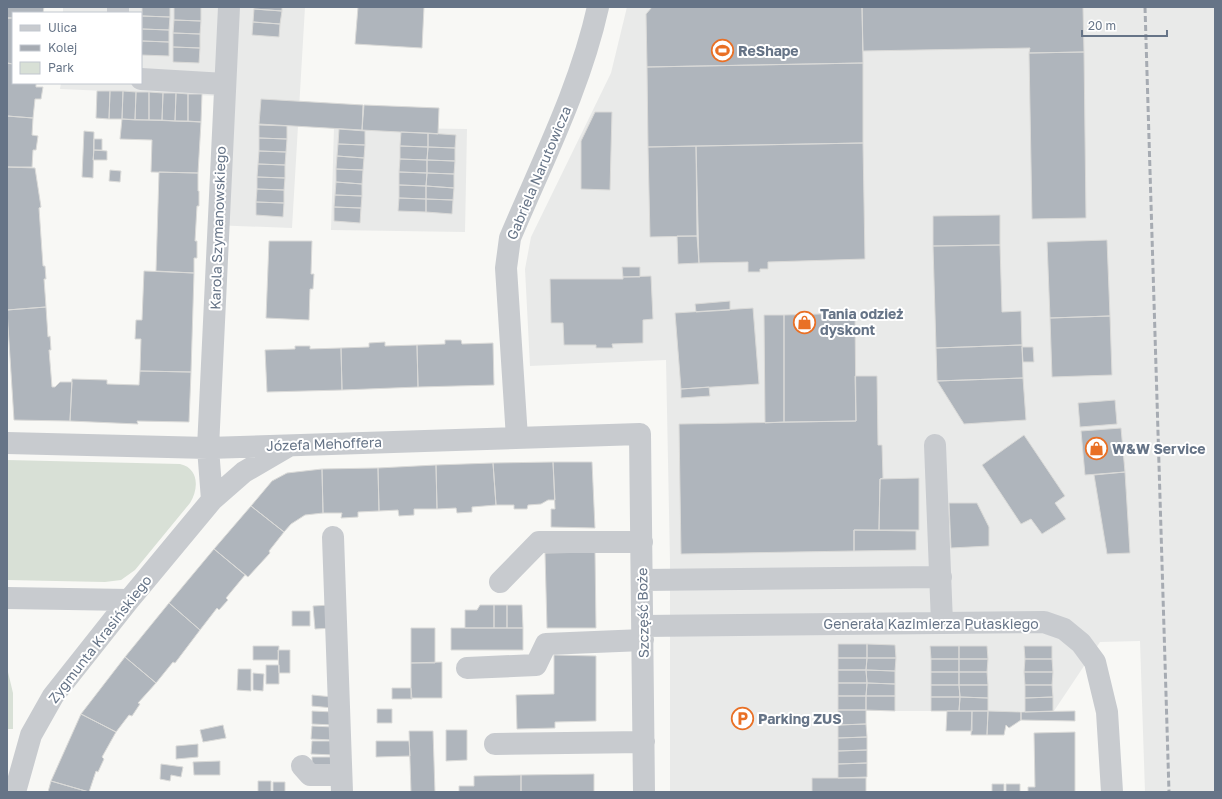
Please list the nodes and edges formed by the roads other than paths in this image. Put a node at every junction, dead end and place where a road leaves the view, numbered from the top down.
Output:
1 (229, 7) edge
2 (598, 7) edge
3 (142, 79) edge
4 (224, 84) junction
5 (640, 434) joint
6 (517, 438) junction
7 (7, 443) edge
8 (935, 444) dead end
9 (290, 446) junction
10 (208, 448) junction
11 (212, 500) junction
12 (333, 537) dead end
13 (642, 542) junction
14 (941, 577) junction
15 (642, 580) junction
16 (500, 582) dead end
17 (7, 598) edge
18 (129, 600) junction
19 (942, 624) junction
20 (643, 633) junction
21 (467, 668) dead end
22 (644, 742) junction
23 (495, 744) dead end
24 (302, 766) dead end
25 (342, 784) edge
26 (15, 792) edge
27 (644, 792) edge
28 (1112, 792) edge

1 - 4 street, Karola Szymanowskiego
2 - 6 street, Gabriela Narutowicza
3 - 4 street
4 - 10 street, Karola Szymanowskiego
5 - 6 street, Józefa Mehoffera
5 - 13 street, Szczęść Boże
6 - 9 street, Józefa Mehoffera
7 - 10 street, Józefa Mehoffera
8 - 14 street
9 - 10 street, Józefa Mehoffera
9 - 11 street, Zygmunta Krasińskiego
10 - 11 street
11 - 18 street, Zygmunta Krasińskiego
12 - 25 street
13 - 15 street, Szczęść Boże
13 - 16 street
14 - 15 street
14 - 19 street
15 - 20 street, Szczęść Boże
17 - 18 street
18 - 26 street, Zygmunta Krasińskiego
19 - 20 street, Generała Kazimierza Pułaskiego
19 - 28 street, Generała Kazimierza Pułaskiego
20 - 21 street, Generała Kazimierza Pułaskiego
20 - 22 street, Szczęść Boże
22 - 23 street
22 - 27 street, Szczęść Boże
24 - 25 street

